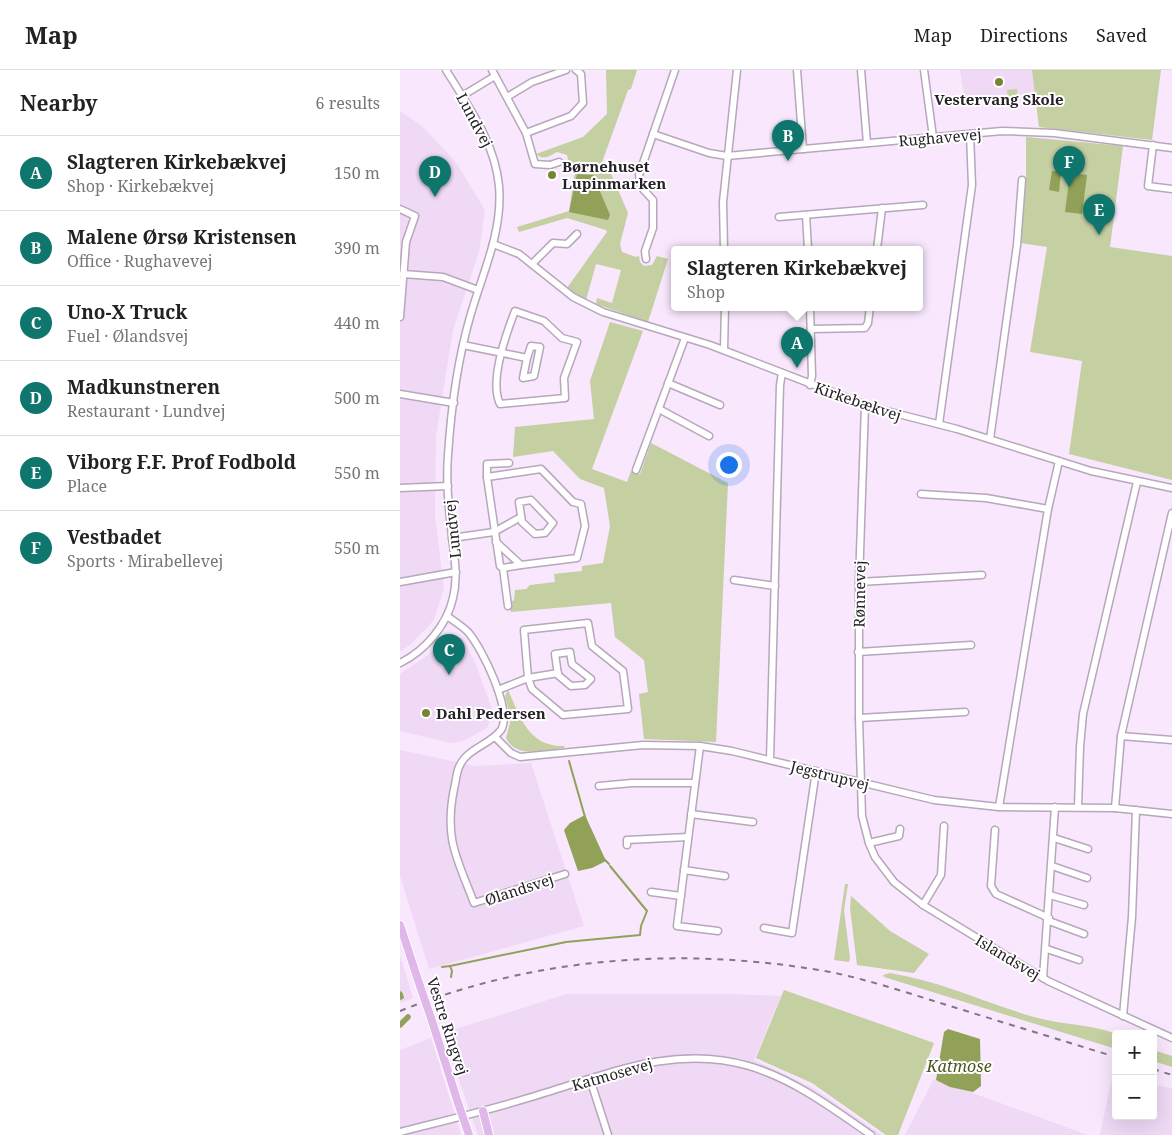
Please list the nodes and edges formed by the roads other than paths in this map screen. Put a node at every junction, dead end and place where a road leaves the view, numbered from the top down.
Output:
1 (446, 70) edge
2 (566, 70) edge
3 (576, 70) edge
4 (675, 70) edge
5 (737, 70) edge
6 (797, 70) edge
7 (861, 70) edge
8 (924, 70) edge
9 (493, 73) edge
10 (462, 96) junction
11 (507, 97) junction
12 (526, 133) junction
13 (653, 134) junction
14 (970, 134) junction
15 (933, 137) junction
16 (867, 143) junction
17 (1153, 145) junction
18 (1172, 148) edge
19 (803, 149) junction
20 (727, 156) junction
21 (559, 162) dead end
22 (1022, 180) dead end
23 (1172, 189) edge
24 (923, 205) dead end
25 (882, 208) junction
26 (400, 209) edge
27 (806, 215) junction
28 (779, 217) dead end
29 (400, 227) edge
30 (408, 231) junction
31 (577, 234) dead end
32 (493, 244) junction
33 (724, 246) edge
34 (808, 246) edge
35 (877, 246) edge
36 (646, 259) dead end
37 (532, 264) junction
38 (403, 274) junction
39 (478, 290) junction
40 (401, 301) edge
41 (725, 311) edge
42 (810, 311) edge
43 (870, 311) edge
44 (400, 317) edge
45 (811, 330) junction
46 (685, 338) junction
47 (463, 345) junction
48 (724, 350) junction
49 (502, 353) junction
50 (527, 358) junction
51 (782, 373) junction
52 (668, 383) junction
53 (810, 384) junction
54 (400, 394) edge
55 (454, 403) junction
56 (720, 405) dead end
57 (865, 405) junction
58 (659, 409) junction
59 (939, 424) junction
60 (709, 436) dead end
61 (990, 439) junction
62 (1059, 461) junction
63 (509, 463) dead end
64 (636, 470) dead end
65 (487, 478) junction
66 (1137, 482) junction
67 (448, 486) junction
68 (400, 488) edge
69 (1172, 488) edge
70 (921, 494) dead end
71 (1048, 509) junction
72 (1172, 513) edge
73 (521, 517) junction
74 (494, 532) junction
75 (452, 538) junction
76 (496, 542) junction
77 (521, 565) junction
78 (503, 568) junction
79 (456, 572) junction
80 (982, 575) dead end
81 (734, 580) dead end
82 (400, 582) edge
83 (859, 582) junction
84 (775, 586) junction
85 (508, 606) dead end
86 (447, 616) junction
87 (971, 645) dead end
88 (858, 652) junction
89 (400, 664) edge
90 (558, 673) junction
91 (528, 678) junction
92 (498, 690) junction
93 (965, 712) dead end
94 (859, 718) junction
95 (1121, 736) junction
96 (495, 737) junction
97 (1172, 740) edge
98 (700, 746) junction
99 (770, 760) junction
100 (816, 771) junction
101 (695, 782) junction
102 (860, 782) junction
103 (599, 786) dead end
104 (999, 807) junction
105 (1055, 807) junction
106 (1078, 807) junction
107 (1115, 808) junction
108 (1136, 810) junction
109 (691, 814) junction
110 (1172, 814) edge
111 (753, 822) dead end
112 (944, 826) dead end
113 (900, 829) dead end
114 (995, 830) dead end
115 (688, 837) junction
116 (1054, 838) junction
117 (868, 843) junction
118 (627, 845) dead end
119 (1088, 850) dead end
120 (1052, 866) junction
121 (684, 870) junction
122 (564, 874) dead end
123 (724, 876) dead end
124 (1087, 878) dead end
125 (651, 892) dead end
126 (1050, 894) junction
127 (681, 896) junction
128 (923, 905) junction
129 (1084, 905) dead end
130 (1049, 919) junction
131 (400, 925) edge
132 (764, 928) dead end
133 (718, 931) dead end
134 (1084, 934) dead end
135 (1046, 950) junction
136 (1079, 960) dead end
137 (1043, 978) junction
138 (1123, 1016) junction
139 (1172, 1038) edge
140 (590, 1079) junction
141 (483, 1111) junction
142 (400, 1132) edge
143 (469, 1135) edge
144 (489, 1135) edge
145 (608, 1135) edge
146 (871, 1135) edge

1 - 10 street, Lundvej
2 - 11 street
3 - 12 street
4 - 13 street
5 - 20 street
6 - 19 street
7 - 16 street
8 - 15 street
9 - 10 street
9 - 11 street
10 - 32 street, Lundvej
11 - 12 street
12 - 21 street
13 - 20 street, Rughavevej
13 - 36 street
14 - 15 street, Rughavevej
14 - 17 street, Rughavevej
14 - 59 street
15 - 16 street, Rughavevej
16 - 19 street, Rughavevej
17 - 18 street, Rughavevej
17 - 23 street
19 - 20 street, Rughavevej
20 - 33 street
22 - 61 street
24 - 25 street
25 - 27 street
25 - 35 street
26 - 30 street
27 - 28 street
27 - 34 street
29 - 30 street
30 - 38 street
31 - 37 street
32 - 37 street, Kirkebækvej
32 - 39 street, Lundvej
37 - 46 street, Kirkebækvej
38 - 39 street
38 - 40 street
39 - 47 street, Lundvej
40 - 44 street
41 - 48 street
42 - 45 street
43 - 45 street
45 - 53 street
46 - 48 street, Kirkebækvej
46 - 52 street
47 - 49 street
47 - 55 street, Lundvej
48 - 51 street, Kirkebækvej
49 - 49 street
49 - 50 street
50 - 50 street
51 - 53 street, Kirkebækvej
51 - 84 street
52 - 56 street
52 - 58 street
53 - 57 street, Kirkebækvej
54 - 55 street
55 - 67 street, Lundvej
57 - 59 street, Kirkebækvej
57 - 83 street, Rønnevej
58 - 60 street
58 - 64 street
59 - 61 street, Kirkebækvej
61 - 62 street, Kirkebækvej
62 - 66 street, Kirkebækvej
62 - 71 street
63 - 65 street
65 - 74 street
65 - 77 street
66 - 69 street, Kirkebækvej
66 - 106 street
67 - 68 street, Lundvej
67 - 75 street, Lundvej
70 - 71 street
71 - 104 street
72 - 95 street
73 - 73 street
73 - 74 street
74 - 75 street
74 - 76 street
75 - 79 street, Lundvej
76 - 77 street
76 - 78 street
77 - 78 street
78 - 85 street
79 - 82 street, Lundvej
79 - 86 street, Lundvej
80 - 83 street
81 - 84 street
83 - 88 street, Rønnevej
84 - 99 street
86 - 89 street, Lundvej
86 - 92 street
87 - 88 street
88 - 94 street, Rønnevej
90 - 90 street
90 - 91 street
91 - 91 street
91 - 92 street
92 - 96 street
93 - 94 street
94 - 102 street, Rønnevej
95 - 97 street
95 - 107 street
96 - 98 street, Jegstrupvej
96 - 122 street, Ølandsvej
98 - 99 street, Jegstrupvej
98 - 101 street
99 - 100 street, Jegstrupvej
100 - 102 street, Jegstrupvej
100 - 132 street
101 - 103 street
101 - 109 street
102 - 104 street, Jegstrupvej
102 - 117 street, Islandsvej
104 - 105 street, Jegstrupvej
105 - 106 street, Jegstrupvej
105 - 116 street
106 - 107 street, Jegstrupvej
107 - 108 street, Jegstrupvej
108 - 110 street, Jegstrupvej
108 - 138 street
109 - 111 street
109 - 115 street
112 - 128 street
113 - 117 street
114 - 130 street
115 - 118 street
115 - 121 street
116 - 119 street
116 - 120 street
117 - 128 street, Islandsvej
120 - 124 street
120 - 126 street
121 - 123 street
121 - 127 street
125 - 127 street
126 - 129 street
126 - 130 street
127 - 133 street
128 - 137 street, Islandsvej
130 - 134 street
130 - 135 street
131 - 143 main road, Vestre Ringvej, bridge
135 - 136 street
135 - 137 street
137 - 138 street, Islandsvej
138 - 139 street, Islandsvej
140 - 141 street, Katmosevej
140 - 145 street
140 - 146 street, Katmosevej
141 - 142 street, Katmosevej
141 - 144 main road

